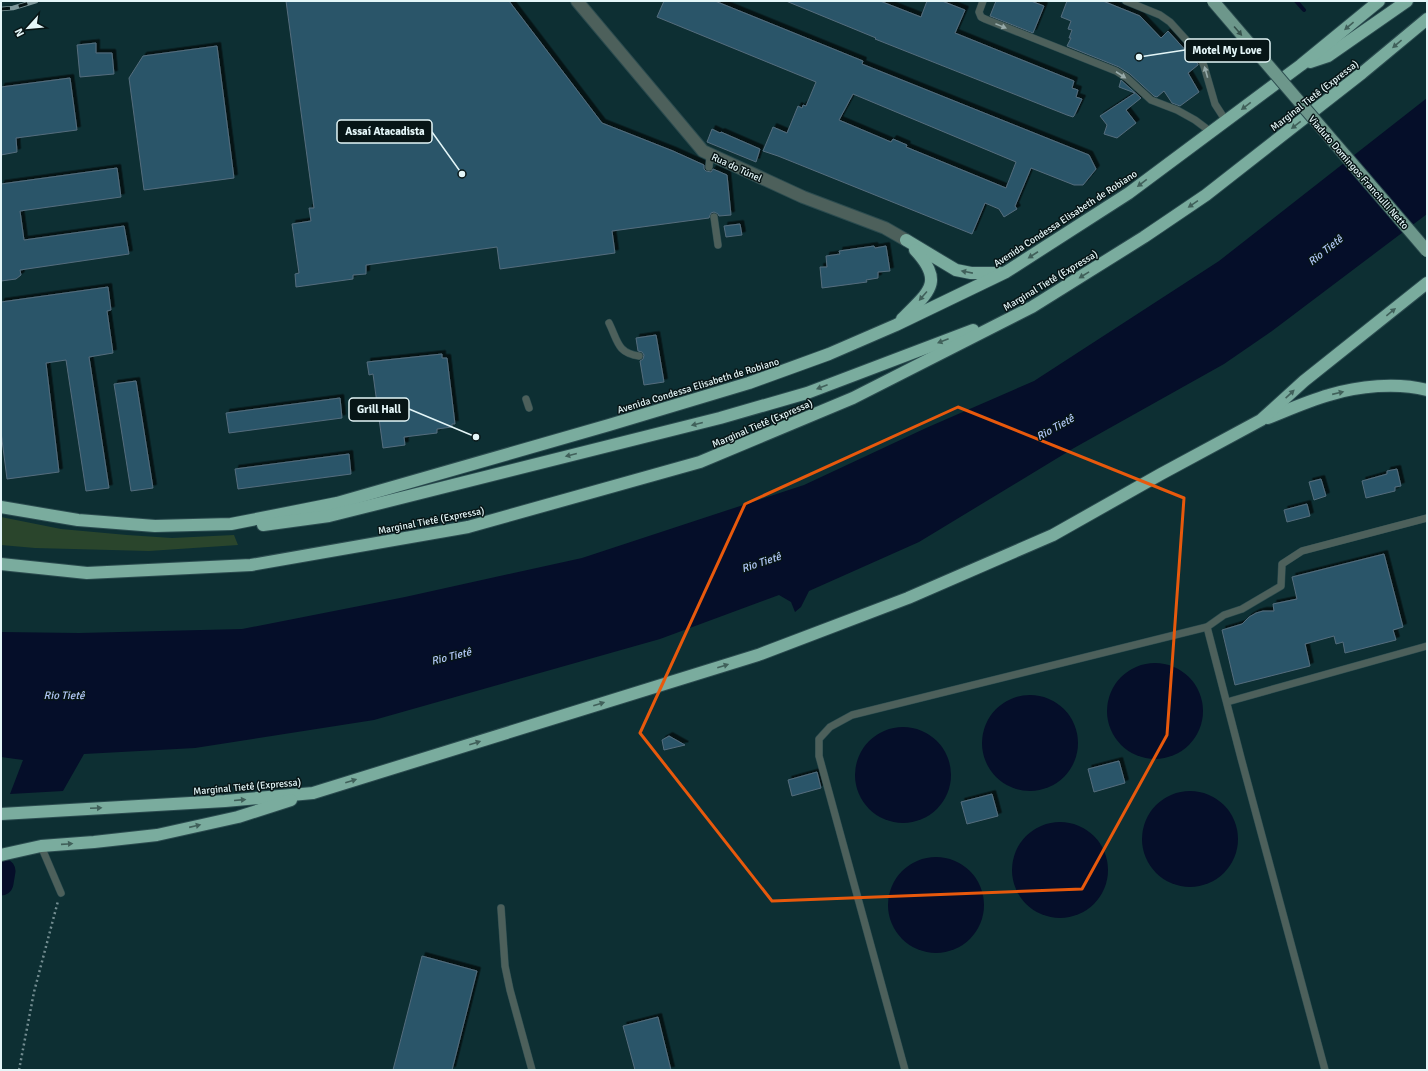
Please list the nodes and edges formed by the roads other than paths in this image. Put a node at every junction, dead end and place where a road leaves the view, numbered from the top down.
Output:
1 (577, 1) edge
2 (984, 1) edge
3 (1126, 1) edge
4 (1213, 1) edge
5 (1379, 1) edge
6 (1407, 1) edge
7 (1427, 19) edge
8 (1301, 65) junction
9 (1226, 121) junction
10 (1211, 132) junction
11 (714, 217) dead end
12 (906, 240) junction
13 (718, 245) dead end
14 (1427, 251) edge
15 (1006, 272) junction
16 (1427, 283) edge
17 (1032, 307) junction
18 (610, 323) dead end
19 (896, 325) junction
20 (639, 356) dead end
21 (1427, 390) edge
22 (526, 399) dead end
23 (529, 408) dead end
24 (1262, 420) junction
25 (1, 507) edge
26 (1427, 518) edge
27 (231, 524) junction
28 (1, 564) edge
29 (1208, 627) junction
30 (1427, 646) edge
31 (1227, 702) junction
32 (313, 793) junction
33 (1, 814) edge
34 (41, 846) junction
35 (1, 855) edge
36 (61, 893) road end
37 (502, 908) dead end
38 (532, 1070) edge
39 (905, 1070) edge
40 (1325, 1070) edge

1 - 12 street, Rua do Túnel
2 -> 10 lane
9 -> 3 lane
4 -> 14 main road, Viaduto Domingos Franciulli Netto, bridge
5 -> 8 highway, Avenida Condessa Elisabeth de Robiano
6 - 8 highway
7 -> 17 highway, Marginal Tietê (Expressa)
8 -> 9 highway, Avenida Condessa Elisabeth de Robiano
9 - 10 highway, Avenida Condessa Elisabeth de Robiano
10 -> 15 highway, Avenida Condessa Elisabeth de Robiano
11 - 13 lane
15 -> 12 highway
12 -> 19 highway
15 - 19 highway, Avenida Condessa Elisabeth de Robiano
24 -> 16 highway, Marginal Tietê (Expressa)
17 -> 27 highway
17 - 28 highway, Marginal Tietê (Expressa)
18 - 20 lane
19 - 27 highway, Avenida Condessa Elisabeth de Robiano
24 -> 21 highway
22 - 23 lane
32 -> 24 highway, Marginal Tietê (Expressa)
25 - 27 highway, Avenida Condessa Elisabeth de Robiano
26 - 29 lane
29 - 31 lane
29 - 39 lane
30 - 31 lane
31 - 40 lane
33 -> 32 highway, Marginal Tietê (Expressa)
34 -> 32 highway
34 - 35 highway
34 - 36 lane
37 - 38 lane

